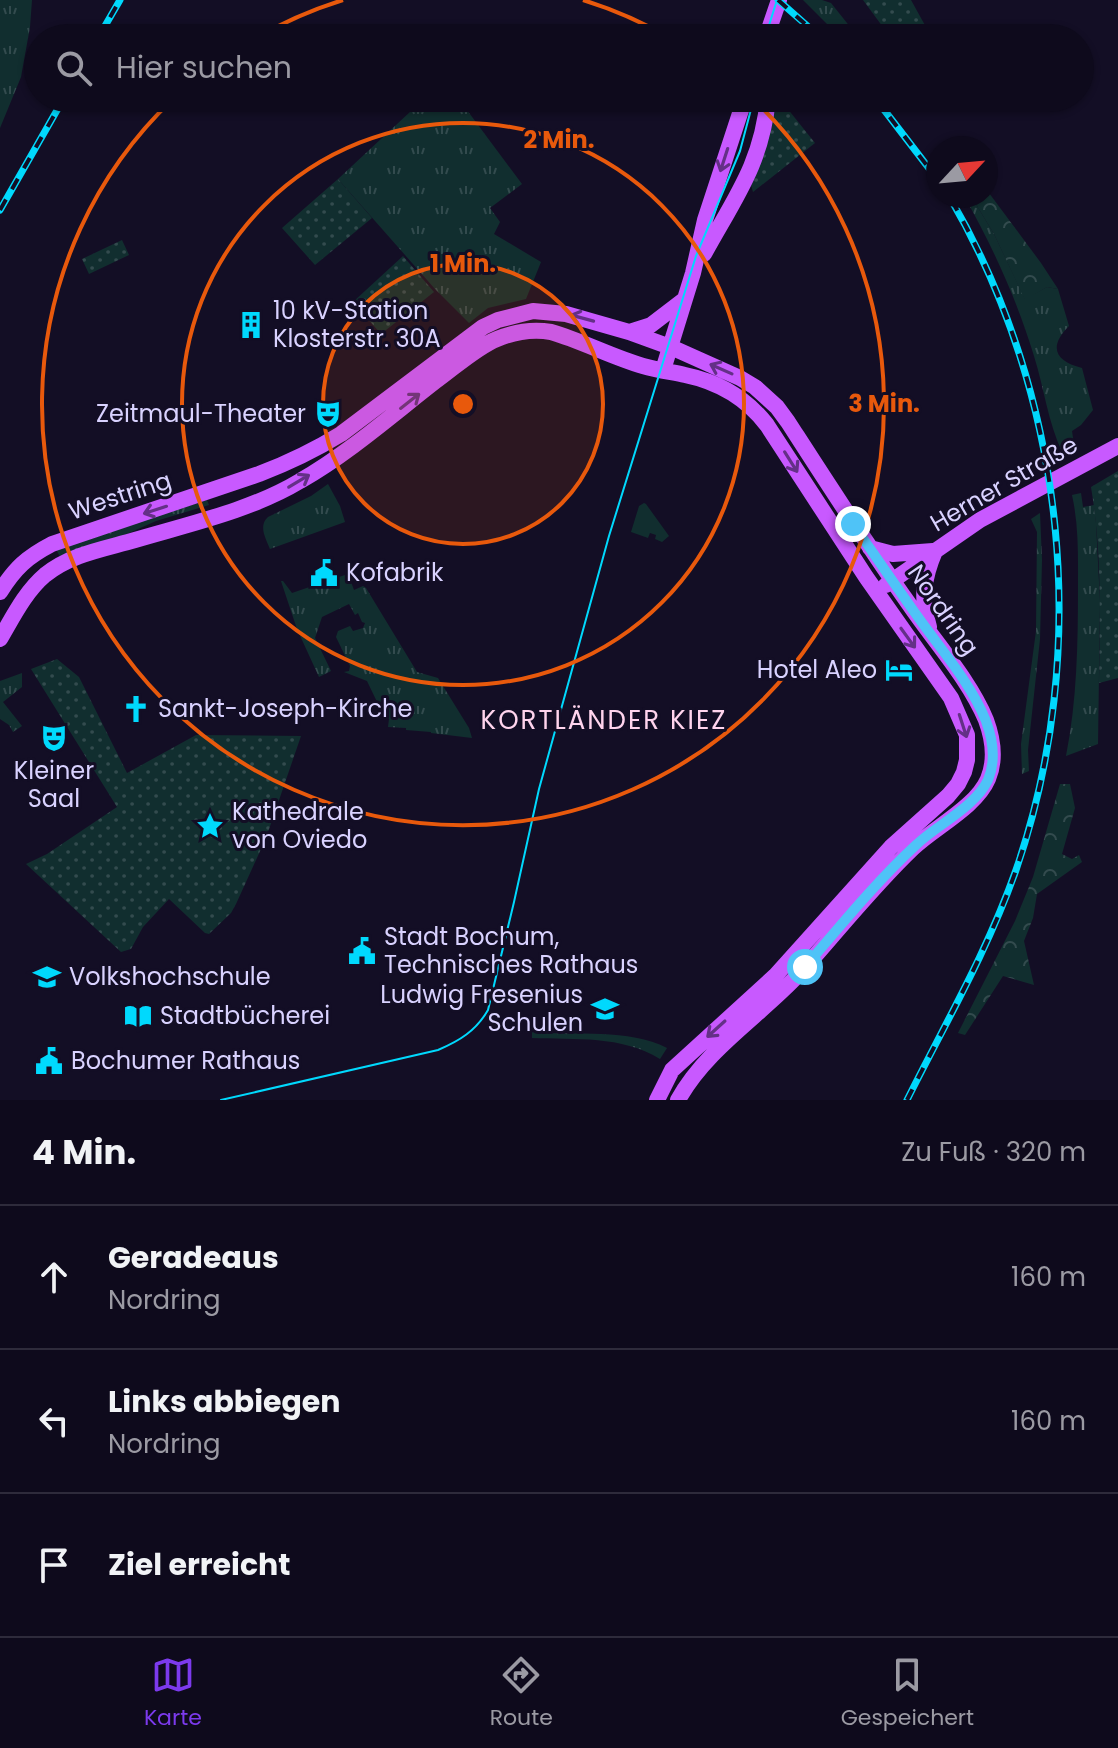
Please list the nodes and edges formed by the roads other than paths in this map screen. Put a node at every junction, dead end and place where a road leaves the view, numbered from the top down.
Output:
1 (779, 0) edge
2 (772, 24) edge
3 (740, 112) edge
4 (766, 112) edge
5 (693, 273) junction
6 (685, 299) junction
7 (533, 311) junction
8 (523, 332) junction
9 (629, 332) junction
10 (670, 347) junction
11 (663, 370) junction
12 (345, 441) junction
13 (1118, 446) edge
14 (228, 486) junction
15 (239, 507) junction
16 (870, 548) junction
17 (935, 551) junction
18 (28, 558) junction
19 (59, 566) junction
20 (892, 581) junction
21 (0, 592) edge
22 (876, 592) junction
23 (933, 637) junction
24 (0, 639) edge
25 (657, 1100) edge
26 (678, 1100) edge

1 - 2 main road
3 -> 5 main road
4 - 5 main road
5 - 6 main road
6 - 9 main road
6 - 10 main road
7 - 8 main road
9 -> 7 main road, Nordring
7 - 12 main road, Nordring
8 - 11 main road, Nordring
12 -> 8 main road, Nordring
9 - 10 main road, Nordring
10 - 11 main road
16 -> 10 main road, Nordring
11 -> 22 main road, Nordring
12 - 14 main road, Westring
15 -> 12 main road, Westring
13 - 17 main road, Herner Straße
14 - 15 main road
14 -> 18 main road, Westring
15 - 19 main road, Westring
16 - 17 main road
16 - 20 main road, Nordring
17 - 20 main road, Herner Straße
17 - 23 main road
18 - 19 main road
18 - 21 main road, Westring
19 - 24 main road, Westring
20 - 22 main road, Herner Straße
20 - 23 main road, Nordring
22 -> 25 main road, Nordring
23 - 26 main road, Nordring

